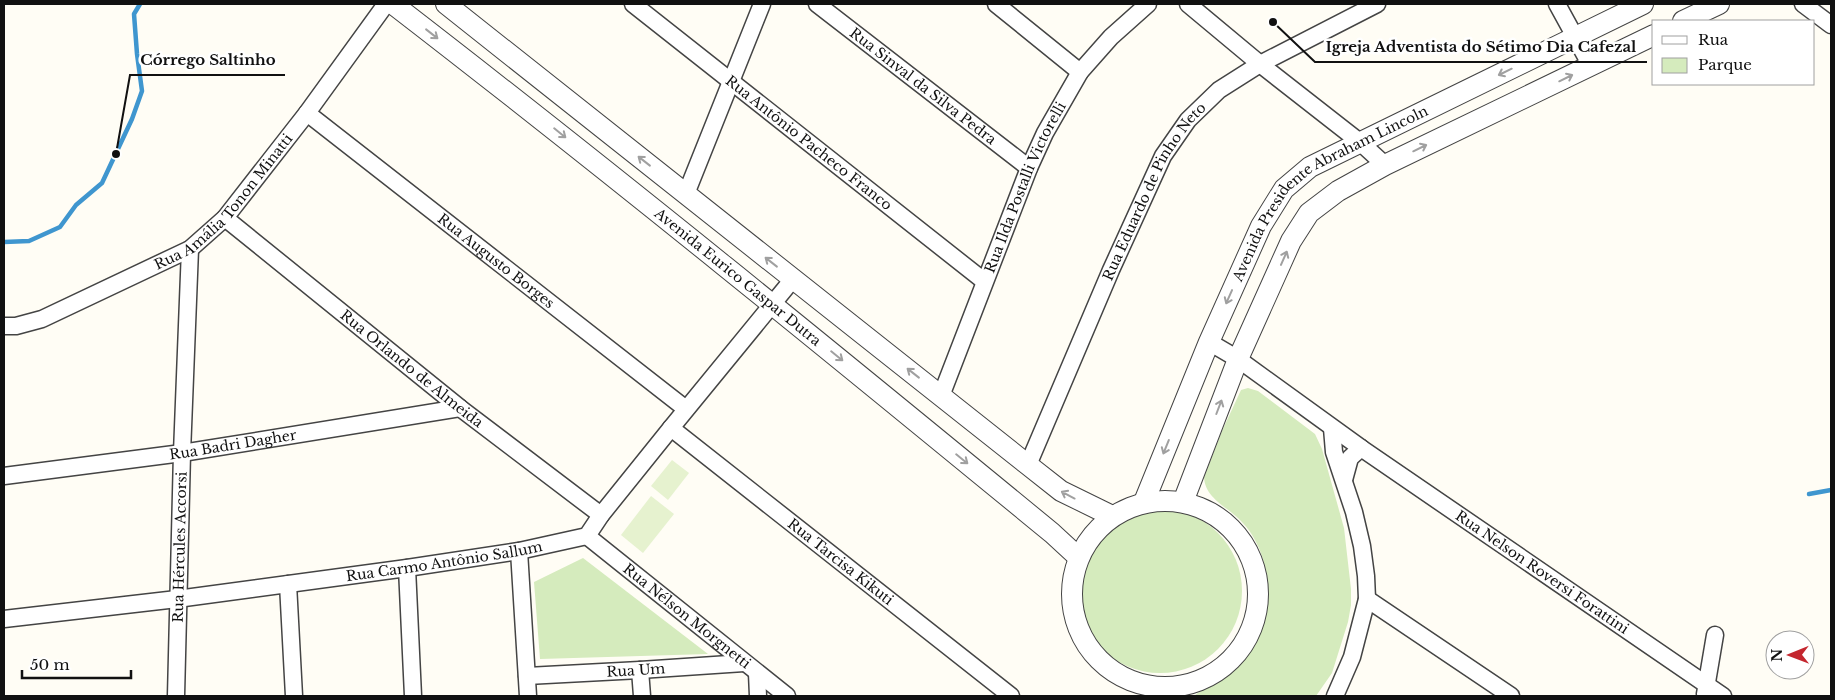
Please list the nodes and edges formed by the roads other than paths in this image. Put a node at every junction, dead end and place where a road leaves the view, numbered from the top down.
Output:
1 (386, 4) edge
2 (393, 4) edge
3 (446, 4) edge
4 (633, 4) edge
5 (762, 4) edge
6 (817, 4) edge
7 (996, 4) edge
8 (1148, 4) edge
9 (1188, 4) edge
10 (1377, 4) edge
11 (1557, 4) edge
12 (1643, 4) edge
13 (1719, 4) edge
14 (1803, 4) edge
15 (1685, 20) edge
16 (1831, 25) edge
17 (1652, 36) edge
18 (1574, 37) junction
19 (1260, 64) junction
20 (1590, 66) junction
21 (1080, 72) junction
22 (731, 80) junction
23 (547, 85) junction
24 (529, 108) junction
25 (307, 113) junction
26 (1360, 143) junction
27 (1385, 165) junction
28 (1029, 168) junction
29 (686, 194) junction
30 (224, 218) junction
31 (190, 249) junction
32 (793, 279) junction
33 (984, 281) junction
34 (773, 304) junction
35 (4, 326) edge
36 (1209, 342) junction
37 (1238, 359) junction
38 (941, 396) junction
39 (460, 408) junction
40 (686, 409) junction
41 (671, 428) junction
42 (1332, 428) junction
43 (1361, 448) junction
44 (182, 453) junction
45 (1028, 466) junction
46 (4, 476) edge
47 (1344, 480) junction
48 (1144, 502) junction
49 (1184, 502) junction
50 (601, 516) junction
51 (1112, 516) junction
52 (587, 536) junction
53 (519, 551) junction
54 (1078, 557) junction
55 (407, 568) junction
56 (288, 584) junction
57 (177, 599) junction
58 (1367, 599) junction
59 (4, 619) edge
60 (1715, 635) dead end
61 (744, 663) junction
62 (640, 670) junction
63 (757, 673) junction
64 (527, 676) junction
65 (1706, 690) edge
66 (1144, 691) edge
67 (1178, 692) edge
68 (176, 696) edge
69 (294, 696) edge
70 (412, 696) edge
71 (528, 696) edge
72 (642, 696) edge
73 (758, 696) edge
74 (787, 696) edge
75 (1012, 696) edge
76 (1334, 696) edge
77 (1511, 696) edge
78 (1723, 696) edge

1 - 25 street, Rua Amália Tonon Minatti
2 -> 24 street, Avenida Eurico Gaspar Dutra
3 - 23 street
4 - 22 street, Rua Antônio Pacheco Franco
5 - 22 street
6 - 28 street, Rua Sinval da Silva Pedra
7 - 21 street
8 - 21 street, Rua Ilda Postalli Victorelli
9 - 19 street
10 - 19 street, Rua Eduardo de Pinho Neto
11 - 18 street
12 - 18 street, Avenida Presidente Abraham Lincoln
13 - 15 street
14 - 16 street
17 - 20 street, Avenida Presidente Abraham Lincoln
18 - 20 street
18 -> 26 street, Avenida Presidente Abraham Lincoln
19 - 26 street
19 - 45 street, Rua Eduardo de Pinho Neto
27 -> 20 street, Avenida Presidente Abraham Lincoln
21 - 28 street, Rua Ilda Postalli Victorelli
22 - 29 street
22 - 33 street, Rua Antônio Pacheco Franco
23 - 24 street
29 -> 23 street
24 -> 34 street, Avenida Eurico Gaspar Dutra
25 - 30 street, Rua Amália Tonon Minatti
25 - 40 street, Rua Augusto Borges
26 - 27 street
26 -> 36 street, Avenida Presidente Abraham Lincoln
37 -> 27 street, Avenida Presidente Abraham Lincoln
28 - 33 street, Rua Ilda Postalli Victorelli
32 -> 29 street
30 - 31 street, Rua Amália Tonon Minatti
30 - 39 street, Rua Orlando de Almeida
31 - 35 street, Rua Amália Tonon Minatti
31 - 44 street, Rua Hércules Accorsi
32 - 34 street
38 -> 32 street
33 - 38 street, Rua Ilda Postalli Victorelli
34 - 40 street
34 -> 54 street, Avenida Eurico Gaspar Dutra
36 - 37 street, Rua Nelson Roversi Forattini
36 -> 48 street, Avenida Presidente Abraham Lincoln
37 - 42 street, Rua Nelson Roversi Forattini
49 -> 37 street, Avenida Presidente Abraham Lincoln
38 - 45 street
39 - 44 street, Rua Badri Dagher
39 - 50 street, Rua Orlando de Almeida
40 - 41 street
41 - 50 street
41 - 75 street, Rua Tarcisa Kikuti
42 - 43 street, Rua Nelson Roversi Forattini
42 - 47 street
43 - 47 street
43 - 65 street, Rua Nelson Roversi Forattini
44 - 46 street, Rua Badri Dagher
44 - 57 street, Rua Hércules Accorsi
51 -> 45 street
47 - 58 street
48 - 49 street
48 - 51 street
49 - 67 street
50 - 52 street
51 - 54 street
52 - 53 street, Rua Carmo Antônio Sallum
52 - 61 street, Rua Nélson Morgnetti
53 - 55 street, Rua Carmo Antônio Sallum
53 - 64 street
54 - 66 street
55 - 56 street, Rua Carmo Antônio Sallum
55 - 70 street
56 - 57 street, Rua Carmo Antônio Sallum
56 - 69 street
57 - 59 street, Rua Carmo Antônio Sallum
57 - 68 street, Rua Hércules Accorsi
58 - 76 street
58 - 77 street
60 - 65 street
61 - 62 street, Rua Um
61 - 63 street, Rua Nélson Morgnetti
62 - 64 street, Rua Um
62 - 72 street
63 - 73 street
63 - 74 street, Rua Nélson Morgnetti
64 - 71 street
65 - 78 street, Rua Nelson Roversi Forattini
66 - 67 street

